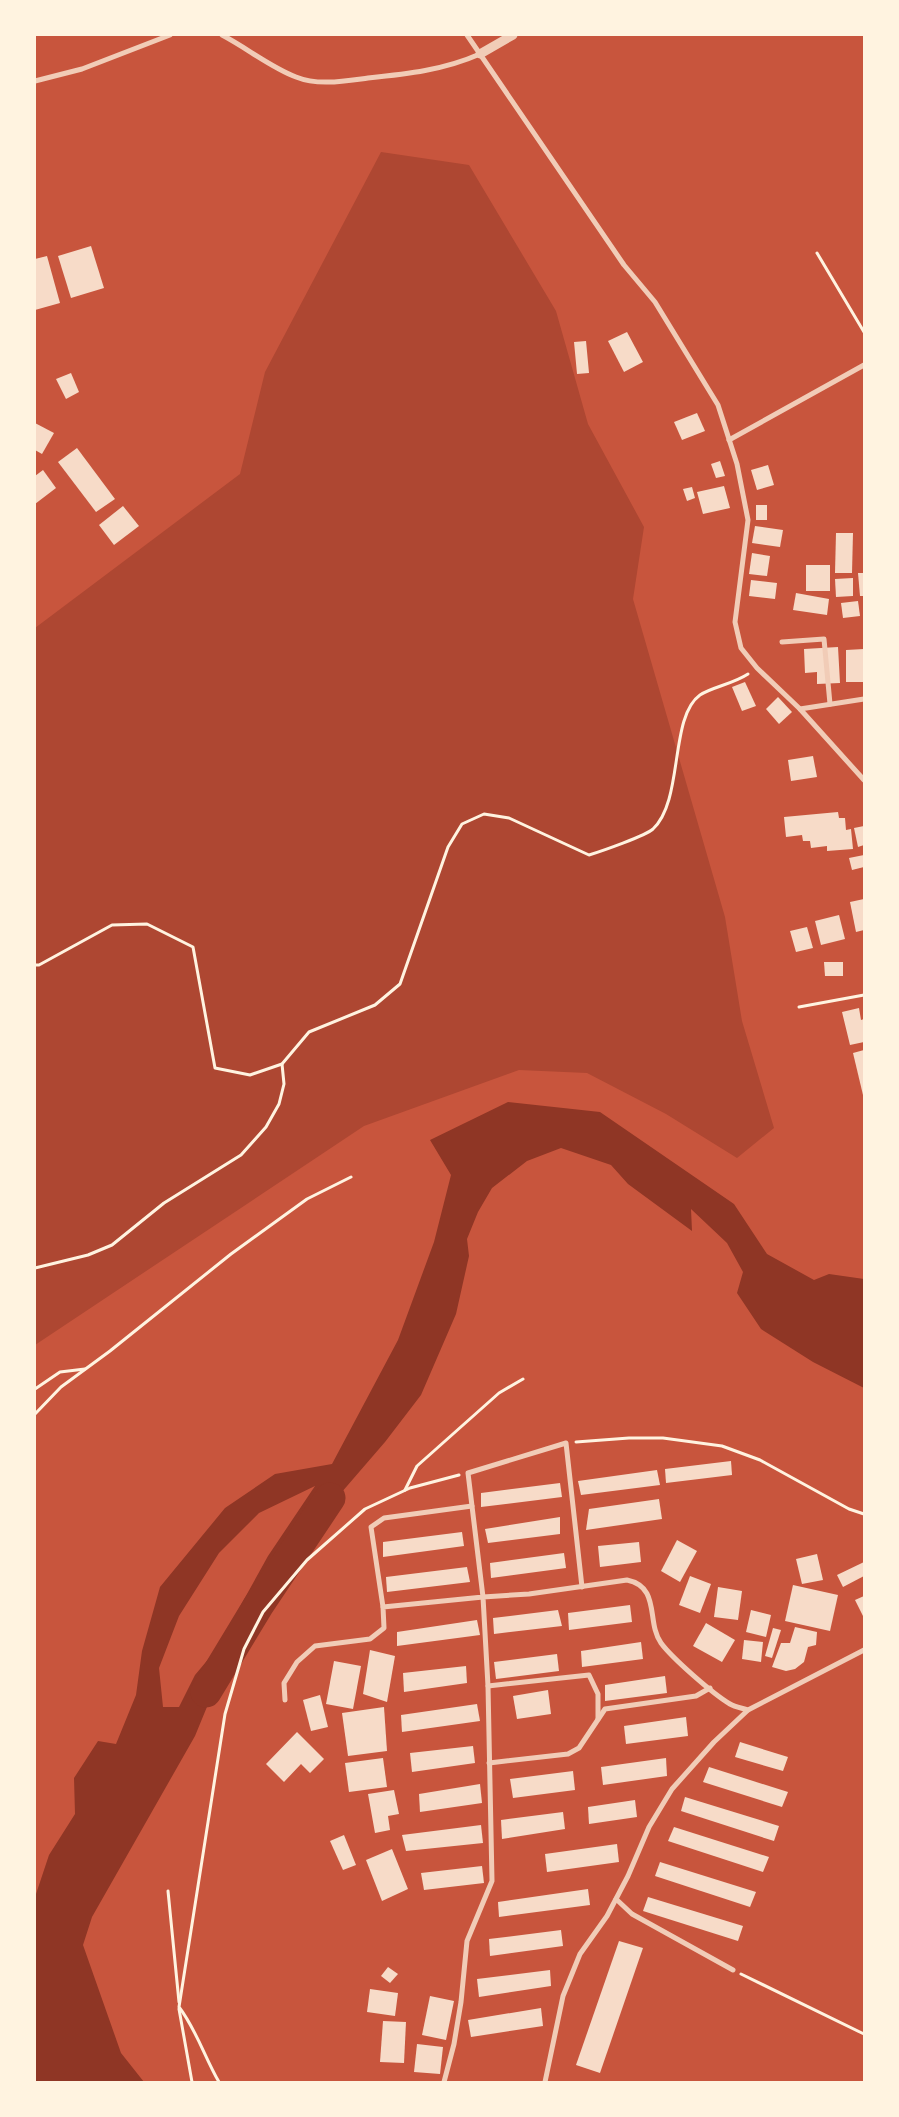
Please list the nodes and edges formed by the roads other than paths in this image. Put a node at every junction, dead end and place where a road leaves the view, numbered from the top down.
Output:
1 (170, 35) edge
2 (222, 35) edge
3 (467, 35) edge
4 (513, 35) edge
5 (480, 54) junction
6 (35, 81) edge
7 (864, 365) edge
8 (730, 440) junction
9 (782, 642) dead end
10 (864, 699) edge
11 (830, 704) junction
12 (800, 709) junction
13 (864, 780) edge
14 (472, 1506) junction
15 (582, 1587) junction
16 (483, 1597) junction
17 (383, 1607) junction
18 (864, 1650) edge
19 (488, 1686) junction
20 (710, 1688) junction
21 (285, 1700) dead end
22 (748, 1710) junction
23 (598, 1719) junction
24 (489, 1763) junction
25 (616, 1898) junction
26 (733, 1970) road end
27 (444, 2082) edge
28 (545, 2082) edge

1 - 6 street
2 - 5 street
3 - 5 street
4 - 5 street
5 - 8 street
7 - 8 street
8 - 12 street
9 - 11 street
10 - 11 street
11 - 12 street
12 - 13 street
14 - 15 street
14 - 16 street
14 - 17 street
15 - 16 street
15 - 20 street
16 - 17 street
16 - 19 street
17 - 21 street
18 - 22 street
19 - 23 street
19 - 24 street
20 - 22 street
20 - 23 street
22 - 25 street
23 - 24 street
24 - 27 street
25 - 26 street
25 - 28 street

